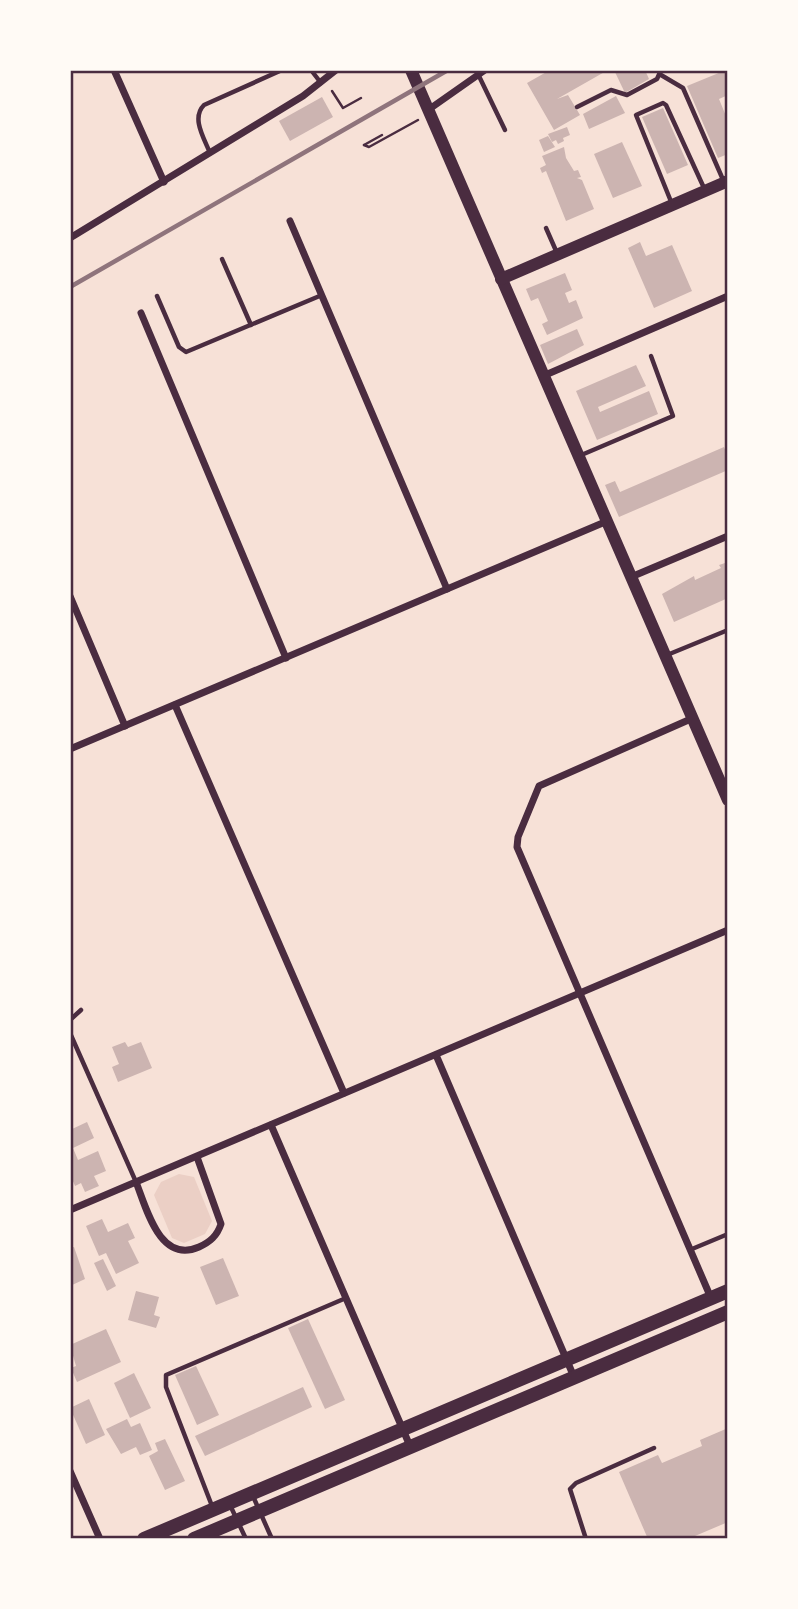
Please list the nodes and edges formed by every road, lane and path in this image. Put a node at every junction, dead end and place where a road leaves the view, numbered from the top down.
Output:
1 (114, 70) edge
2 (282, 70) edge
3 (312, 70) edge
4 (341, 70) edge
5 (411, 70) edge
6 (482, 72) edge
7 (661, 72) edge
8 (333, 73) edge
9 (321, 83) junction
10 (332, 90) dead end
11 (361, 97) dead end
12 (577, 107) dead end
13 (424, 114) junction
14 (505, 130) dead end
15 (382, 135) dead end
16 (210, 153) junction
17 (726, 181) edge
18 (164, 182) junction
19 (705, 191) junction
20 (673, 205) junction
21 (290, 221) dead end
22 (546, 228) dead end
23 (70, 238) edge
24 (557, 254) junction
25 (222, 259) dead end
26 (501, 279) junction
27 (322, 295) junction
28 (157, 296) dead end
29 (728, 296) edge
30 (141, 313) dead end
31 (251, 326) junction
32 (651, 356) dead end
33 (543, 376) junction
34 (578, 456) junction
35 (605, 522) junction
36 (728, 536) edge
37 (630, 577) junction
38 (447, 589) junction
39 (70, 596) edge
40 (728, 630) edge
41 (666, 656) junction
42 (286, 658) junction
43 (175, 705) junction
44 (693, 719) junction
45 (125, 726) junction
46 (70, 749) edge
47 (728, 800) edge
48 (728, 930) edge
49 (580, 993) junction
50 (81, 1010) dead end
51 (70, 1020) edge
52 (70, 1033) edge
53 (436, 1055) junction
54 (344, 1093) junction
55 (271, 1125) junction
56 (197, 1157) junction
57 (136, 1182) junction
58 (70, 1210) edge
59 (728, 1234) edge
60 (692, 1249) junction
61 (728, 1291) edge
62 (346, 1298) junction
63 (711, 1298) junction
64 (728, 1312) edge
65 (566, 1359) junction
66 (574, 1377) junction
67 (402, 1428) junction
68 (410, 1446) junction
69 (653, 1448) dead end
70 (70, 1471) edge
71 (252, 1493) junction
72 (230, 1503) junction
73 (214, 1510) junction
74 (260, 1511) junction
75 (237, 1521) junction
76 (100, 1539) edge
77 (144, 1539) edge
78 (194, 1539) edge
79 (246, 1539) edge
80 (272, 1539) edge
81 (586, 1539) edge

1 - 18 street
2 - 16 lane
3 - 9 lane
4 - 8 street
5 - 13 street
6 - 13 street
6 - 14 lane
7 - 12 lane
7 - 17 lane
8 - 9 street
9 - 16 street
10 - 11 path
13 - 15 path
13 - 26 street
16 - 18 street
17 - 19 street
18 - 23 street
19 - 20 street
19 - 20 lane
20 - 24 street
21 - 27 street
22 - 24 lane
24 - 26 street
25 - 31 lane
26 - 33 street
27 - 31 lane
27 - 38 street
28 - 31 lane
29 - 33 street
30 - 42 street
32 - 34 lane
33 - 34 street
34 - 35 street
35 - 37 street
35 - 38 street
36 - 37 street
37 - 41 street
38 - 42 street
39 - 45 street
40 - 41 lane
41 - 44 street
42 - 43 street
43 - 45 street
43 - 54 street
44 - 47 street
44 - 49 street
45 - 46 street
48 - 49 street
49 - 53 street
49 - 60 street
50 - 51 lane
52 - 57 lane
53 - 54 street
53 - 65 street
54 - 55 street
55 - 56 street
55 - 62 street
56 - 57 street
56 - 57 street
57 - 58 street
59 - 60 lane
60 - 63 street
61 - 63 main road
62 - 67 street
62 - 73 lane
63 - 65 main road
64 - 66 main road
65 - 66 street
65 - 67 main road
66 - 68 main road
67 - 68 street
67 - 71 main road
68 - 74 main road
69 - 81 lane
70 - 76 street
71 - 72 main road
71 - 74 lane
72 - 73 main road
72 - 75 lane
73 - 77 main road
74 - 75 main road
74 - 80 lane
75 - 78 main road
75 - 79 lane

